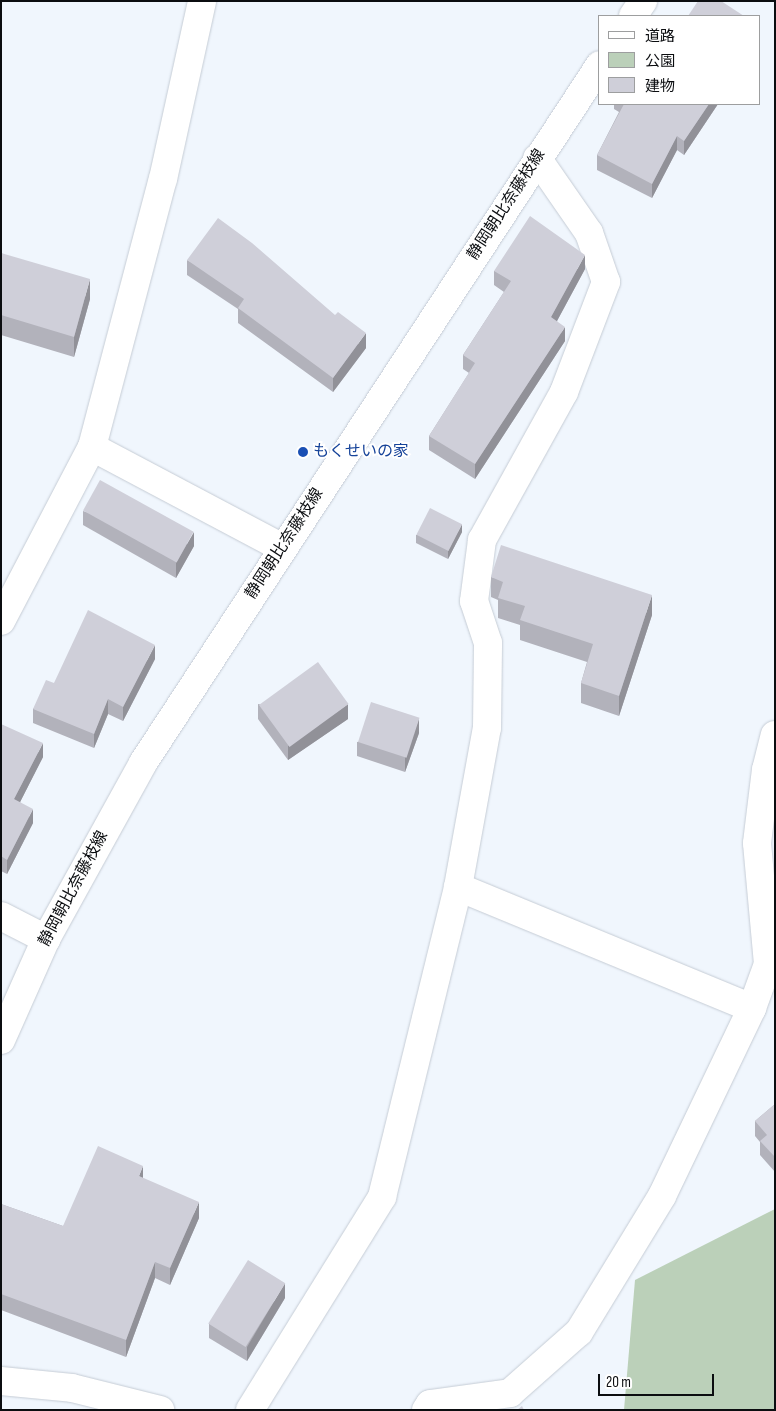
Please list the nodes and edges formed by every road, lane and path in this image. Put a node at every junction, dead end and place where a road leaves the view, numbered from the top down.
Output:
1 (202, 1) edge
2 (643, 1) edge
3 (634, 15) edge
4 (598, 68) edge
5 (537, 158) junction
6 (92, 447) junction
7 (283, 548) junction
8 (1, 621) edge
9 (775, 735) edge
10 (458, 887) junction
11 (1, 916) edge
12 (46, 939) junction
13 (752, 1008) junction
14 (1, 1040) edge
15 (1, 1381) edge
16 (160, 1410) edge
17 (250, 1410) edge
18 (426, 1410) edge

1 - 6 street
2 - 3 street
4 - 5 street, 静岡朝比奈藤枝線
5 - 7 street, 静岡朝比奈藤枝線
5 - 10 street
6 - 7 street
6 - 8 street
7 - 12 street, 静岡朝比奈藤枝線
9 - 13 street
10 - 13 street
10 - 17 street
11 - 12 street
12 - 14 street, 静岡朝比奈藤枝線
13 - 18 street
15 - 16 street

